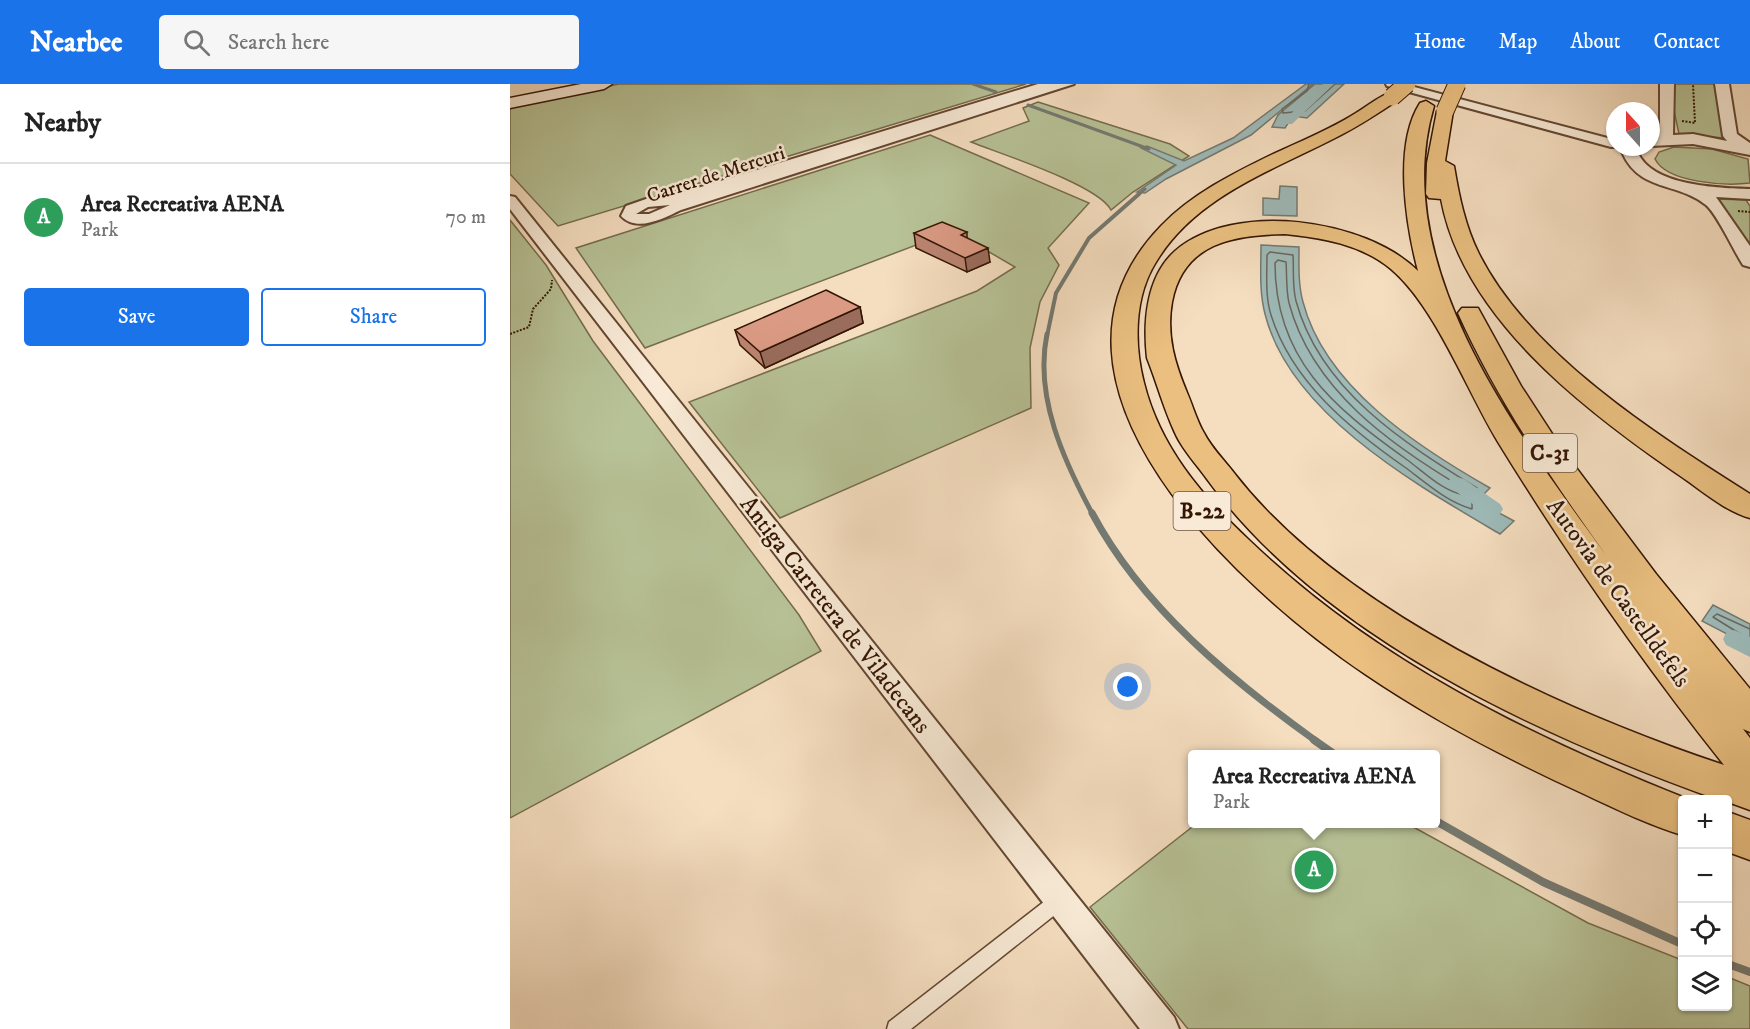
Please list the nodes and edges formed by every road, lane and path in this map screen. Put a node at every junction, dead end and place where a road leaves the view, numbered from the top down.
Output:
1 (604, 84) edge
2 (1049, 84) edge
3 (1069, 84) edge
4 (1438, 84) edge
5 (1457, 84) edge
6 (1667, 84) edge
7 (1693, 84) edge
8 (1722, 84) edge
9 (1400, 87) edge
10 (510, 103) edge
11 (1436, 109) junction
12 (1679, 120) dead end
13 (1606, 135) edge
14 (1660, 137) edge
15 (1660, 140) edge
16 (1606, 142) edge
17 (1439, 150) junction
18 (1750, 150) edge
19 (1630, 156) edge
20 (1668, 182) junction
21 (1749, 195) edge
22 (510, 200) edge
23 (1736, 211) dead end
24 (1750, 212) edge
25 (1750, 261) edge
26 (561, 268) junction
27 (510, 334) edge
28 (1460, 346) junction
29 (1750, 508) edge
30 (1750, 716) edge
31 (1746, 783) edge
32 (1678, 814) edge
33 (1732, 833) edge
34 (1750, 840) edge
35 (1060, 900) junction
36 (896, 1029) edge
37 (1161, 1029) edge

1 - 10 main road
2 - 3 street, Carrer de Mercuri
4 - 11 highway, Autovia de Castelldefels / C-31
5 - 11 highway, C-31, bridge
6 - 14 street
7 - 12 path
8 - 18 street
9 - 13 street
9 - 16 street
9 - 32 highway, B-22
11 - 17 highway, Autovia de Castelldefels / C-31
11 - 28 highway, Autovia de Castelldefels / C-31
15 - 18 street
17 - 29 highway
17 - 30 highway, Autovia de Castelldefels / C-31
19 - 20 street
20 - 21 street
20 - 25 street
22 - 26 street, Antiga Carretera de Viladecans
23 - 24 path
26 - 27 path
26 - 35 street, Antiga Carretera de Viladecans
28 - 31 highway, Autovia de Castelldefels / C-31
28 - 31 highway
33 - 34 highway
35 - 36 lane
35 - 37 street, Antiga Carretera de Viladecans

